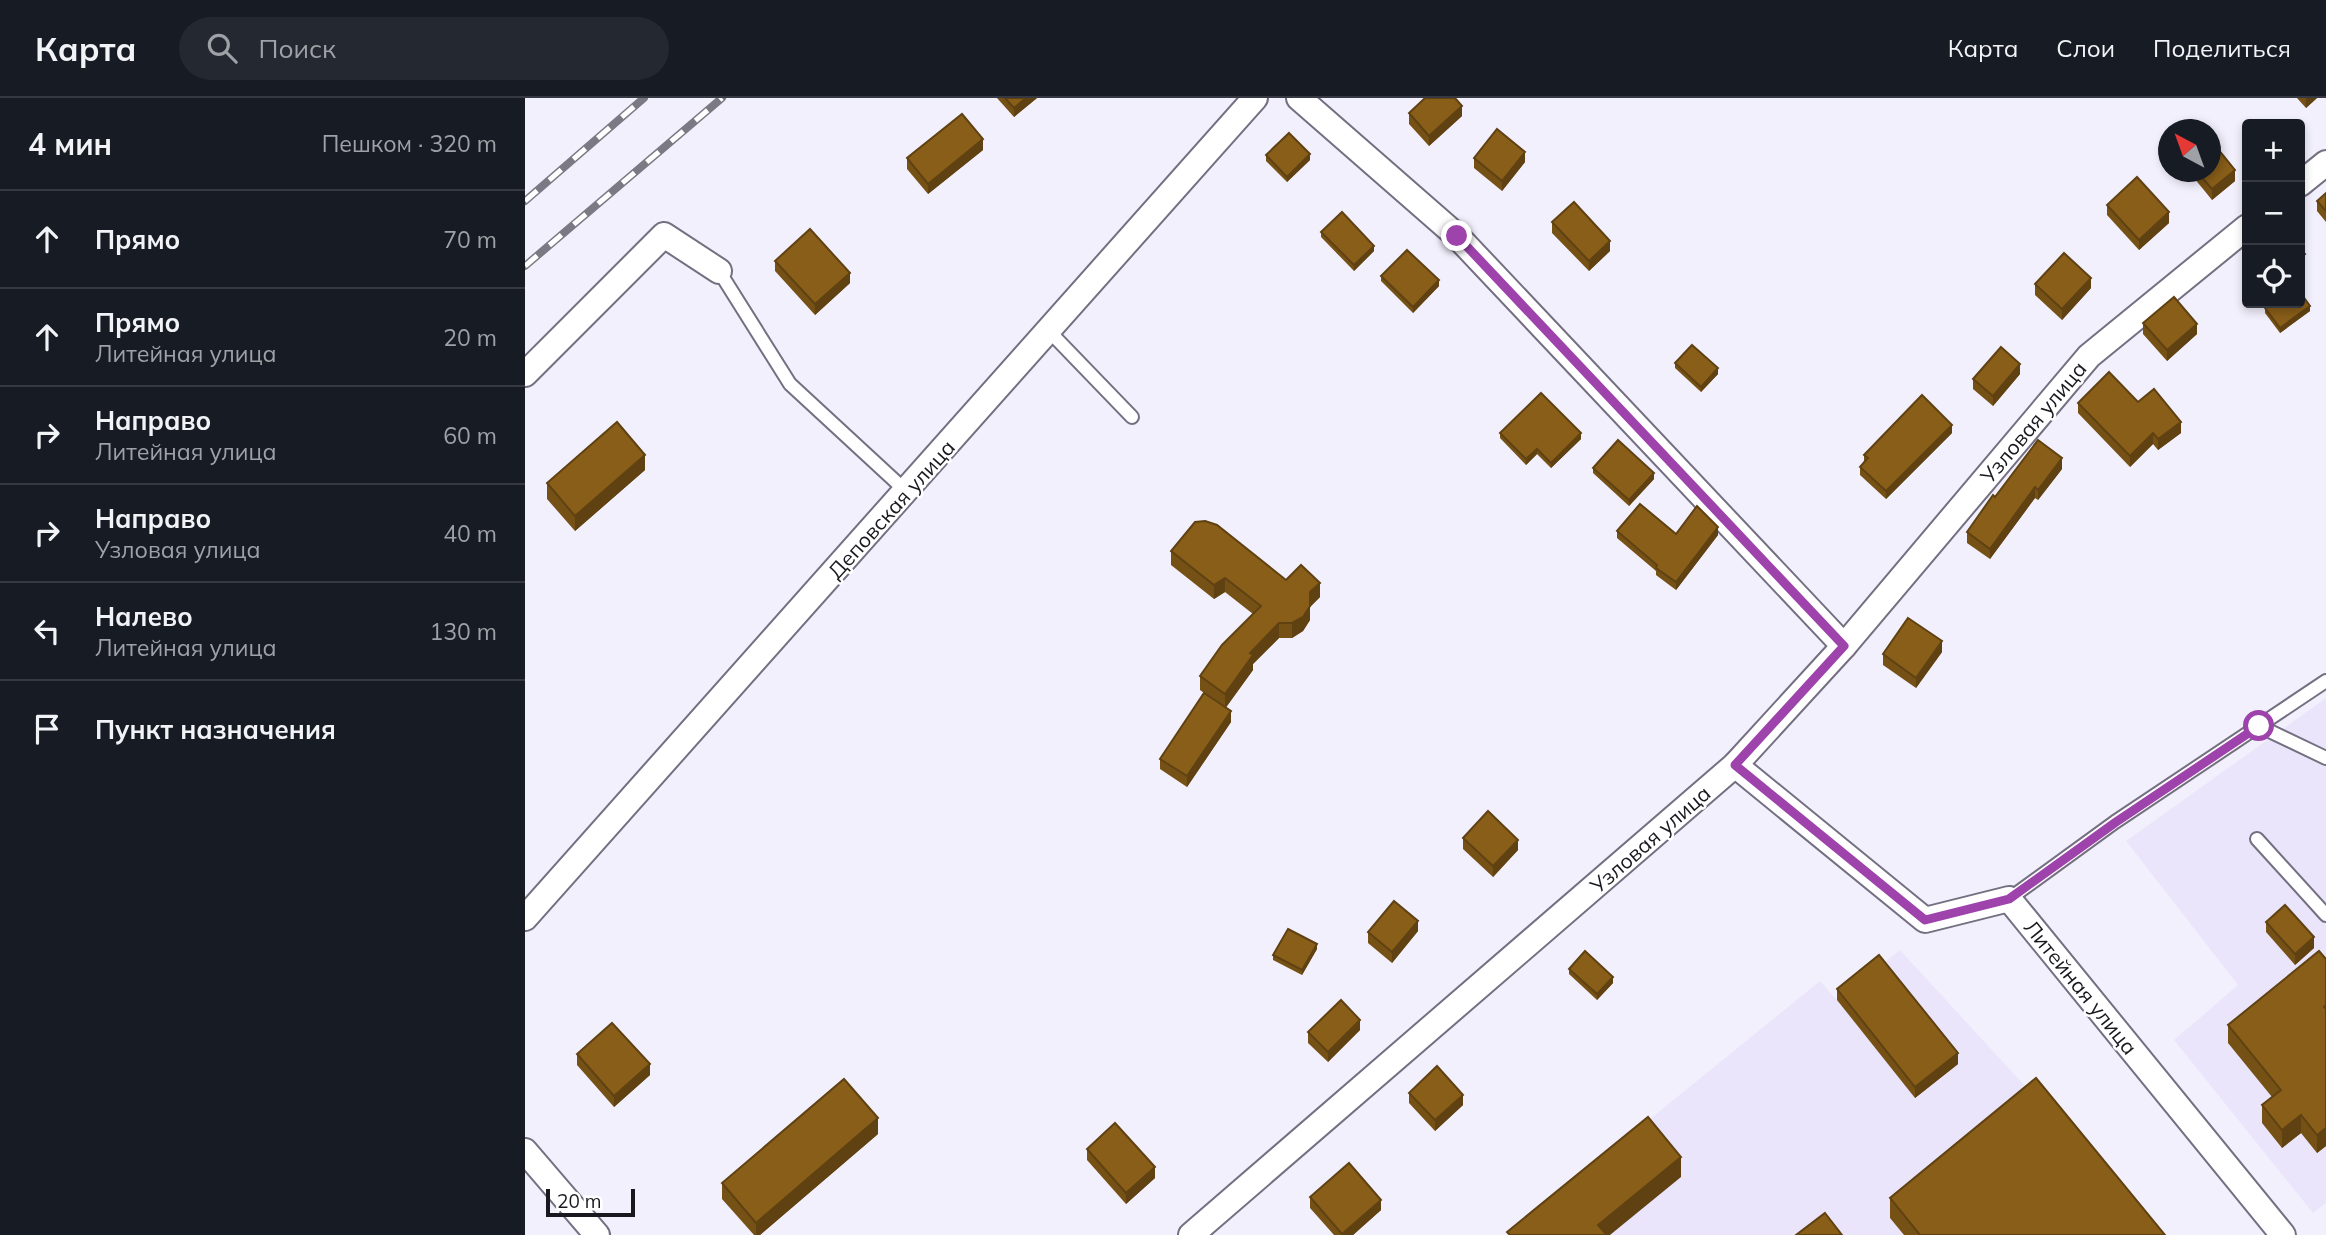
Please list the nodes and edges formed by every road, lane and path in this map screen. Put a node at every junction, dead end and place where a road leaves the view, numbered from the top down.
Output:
1 (1255, 98) edge
2 (1299, 98) edge
3 (2326, 163) edge
4 (2302, 182) edge
5 (2242, 231) edge
6 (719, 271) joint
7 (1049, 331) junction
8 (525, 374) edge
9 (1132, 417) dead end
10 (907, 492) junction
11 (1844, 646) junction
12 (2326, 681) edge
13 (2259, 726) junction
14 (2326, 758) edge
15 (1735, 765) junction
16 (2257, 839) dead end
17 (2009, 899) junction
18 (2326, 915) edge
19 (525, 918) edge
20 (525, 1151) edge
21 (597, 1235) edge
22 (1191, 1235) edge
23 (2283, 1235) edge

1 - 7 street, Деповская улица
2 - 11 street
3 - 4 street
5 - 11 street, Узловая улица
6 - 8 street
6 - 10 lane
7 - 9 lane
7 - 10 street, Деповская улица
10 - 19 street, Деповская улица
11 - 15 street, Узловая улица
12 - 13 lane
13 - 14 lane
13 - 17 lane
15 - 17 street, Литейная улица
15 - 22 street, Узловая улица
16 - 18 lane
17 - 23 street, Литейная улица
20 - 21 street

